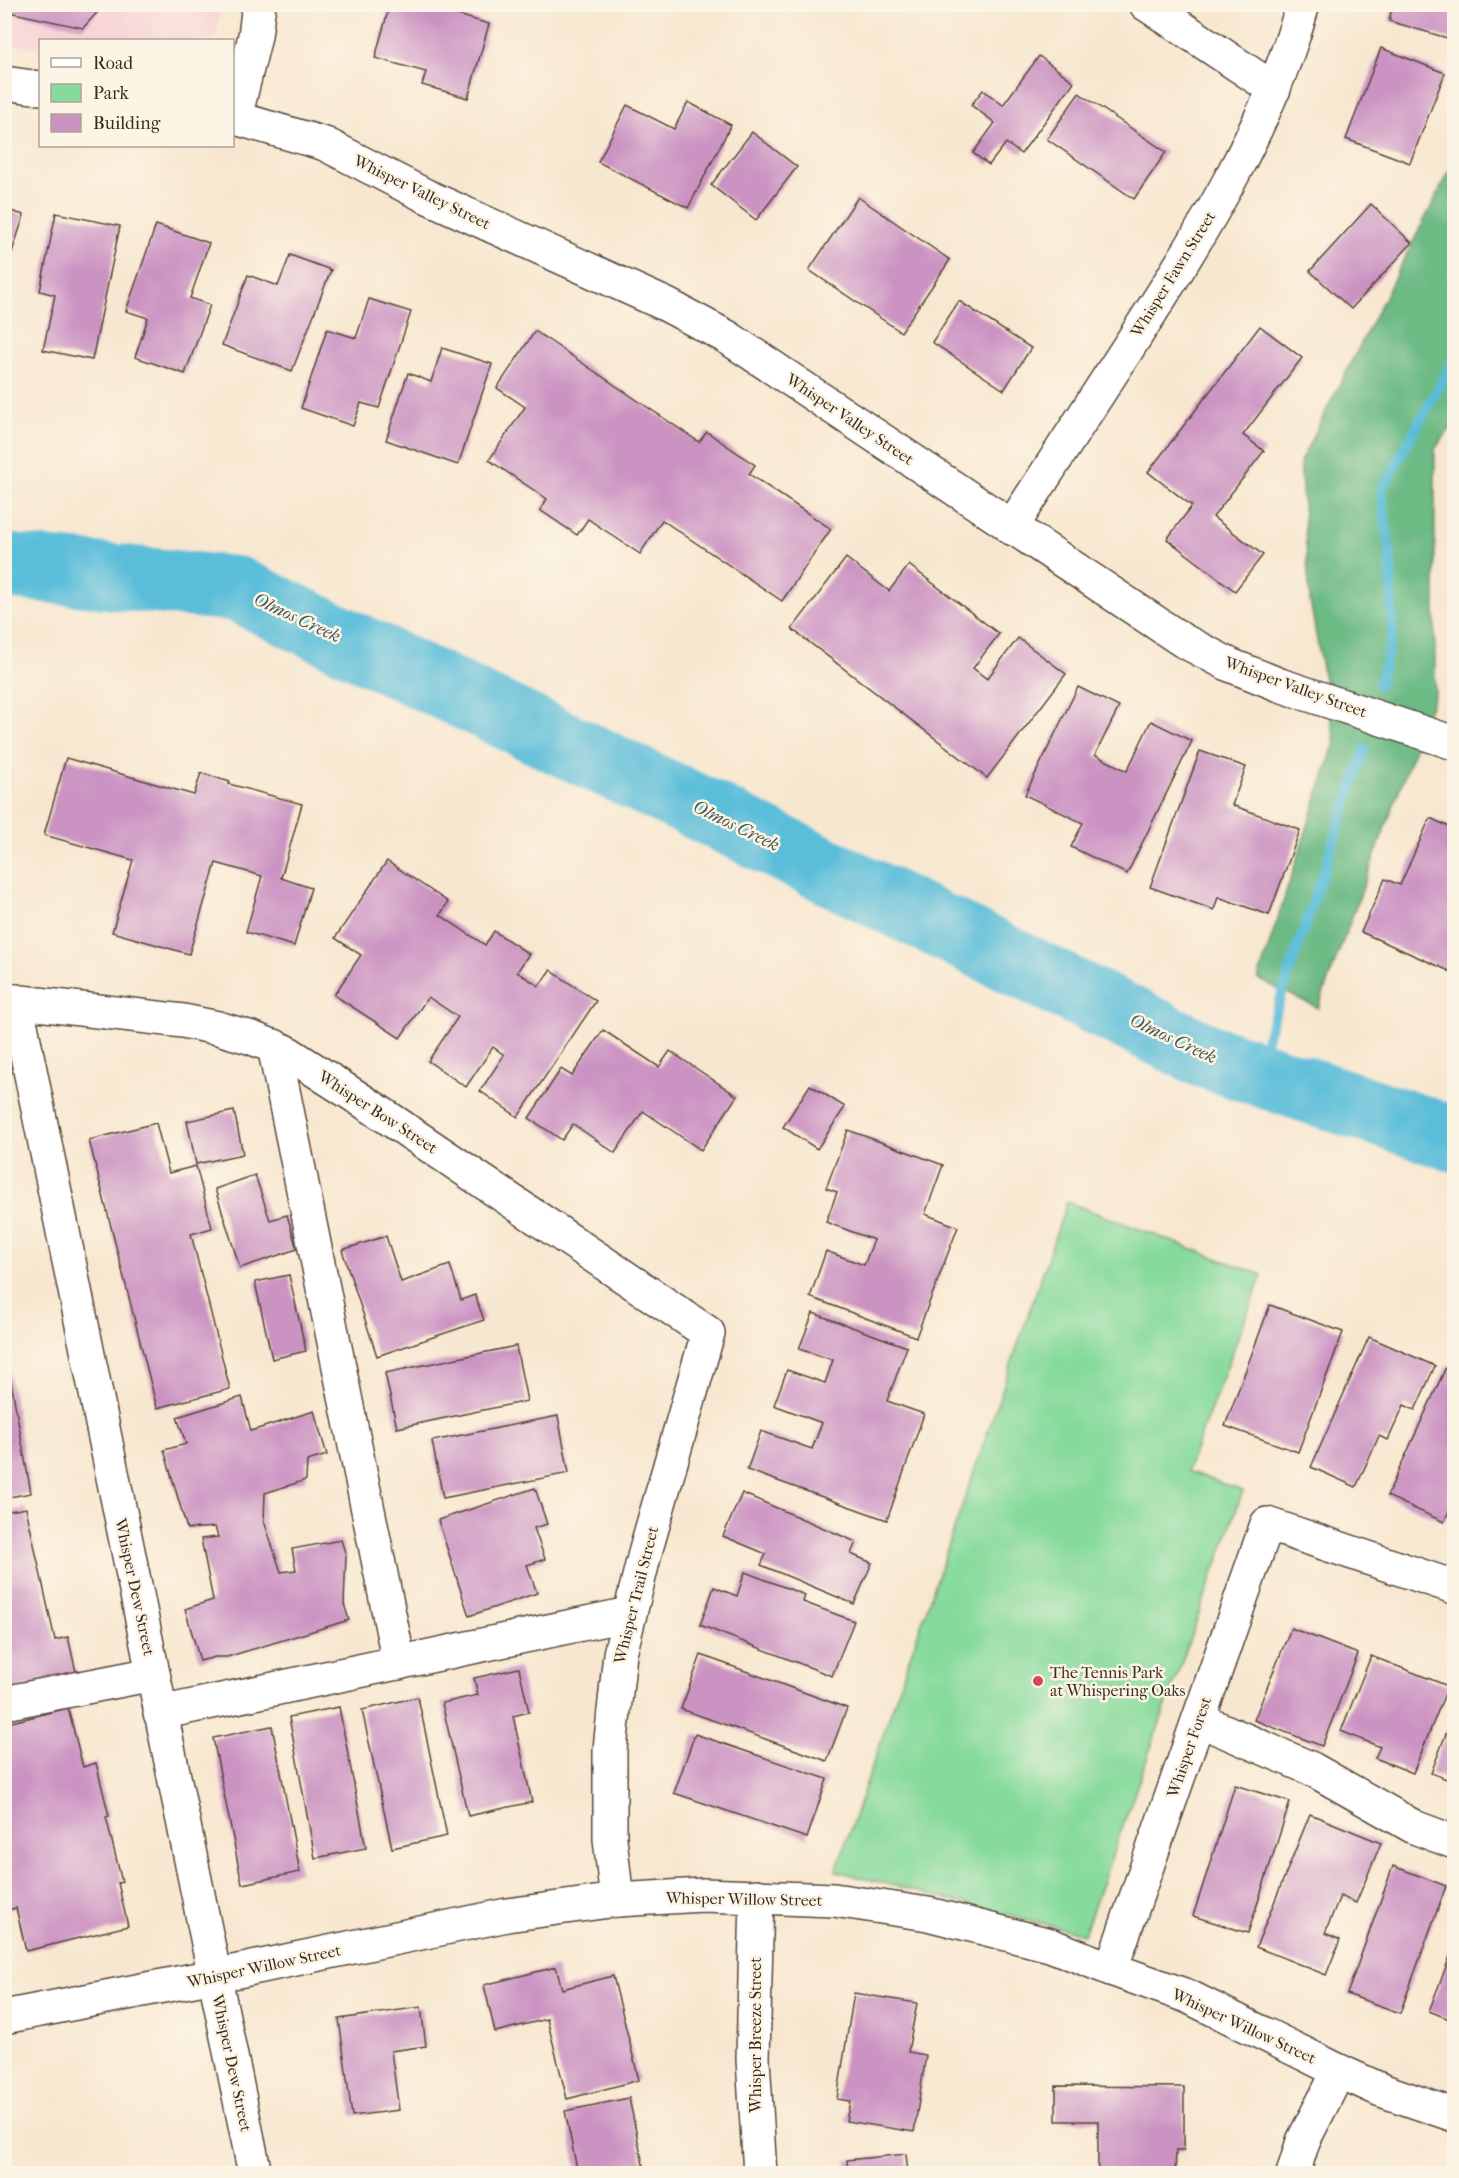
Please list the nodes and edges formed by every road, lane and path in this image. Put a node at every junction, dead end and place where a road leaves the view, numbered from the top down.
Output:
1 (259, 4) edge
2 (1146, 4) edge
3 (1303, 4) edge
4 (4, 83) edge
5 (39, 88) edge
6 (1274, 89) junction
7 (234, 118) edge
8 (1011, 528) junction
9 (1455, 742) edge
10 (10, 1000) edge
11 (274, 1046) junction
12 (708, 1333) joint
13 (1455, 1587) edge
14 (630, 1614) junction
15 (399, 1663) junction
16 (153, 1674) junction
17 (4, 1703) edge
18 (160, 1713) junction
19 (1199, 1720) junction
20 (1455, 1842) edge
21 (757, 1896) junction
22 (617, 1900) junction
23 (1111, 1970) junction
24 (214, 1976) junction
25 (4, 2017) edge
26 (1339, 2071) junction
27 (1455, 2115) edge
28 (255, 2174) edge
29 (760, 2174) edge
30 (1293, 2174) edge

1 - 7 street
2 - 6 street
3 - 6 street, Whisper Fawn Street
4 - 5 street
6 - 8 street, Whisper Fawn Street
7 - 8 street, Whisper Valley Street
8 - 9 street, Whisper Valley Street
10 - 11 street, Whisper Bow Street
10 - 16 street, Whisper Dew Street
11 - 12 street, Whisper Bow Street
11 - 15 street
12 - 14 street, Whisper Trail Street
13 - 19 street, Whisper Forest
14 - 15 street
14 - 22 street, Whisper Trail Street
15 - 18 street
16 - 17 street
16 - 18 street, Whisper Dew Street
18 - 24 street, Whisper Dew Street
19 - 20 street
19 - 23 street, Whisper Forest
21 - 22 street, Whisper Willow Street
21 - 23 street, Whisper Willow Street
21 - 29 street, Whisper Breeze Street
22 - 24 street, Whisper Willow Street
23 - 26 street, Whisper Willow Street
24 - 25 street, Whisper Willow Street
24 - 28 street, Whisper Dew Street
26 - 27 street, Whisper Willow Street
26 - 30 street

